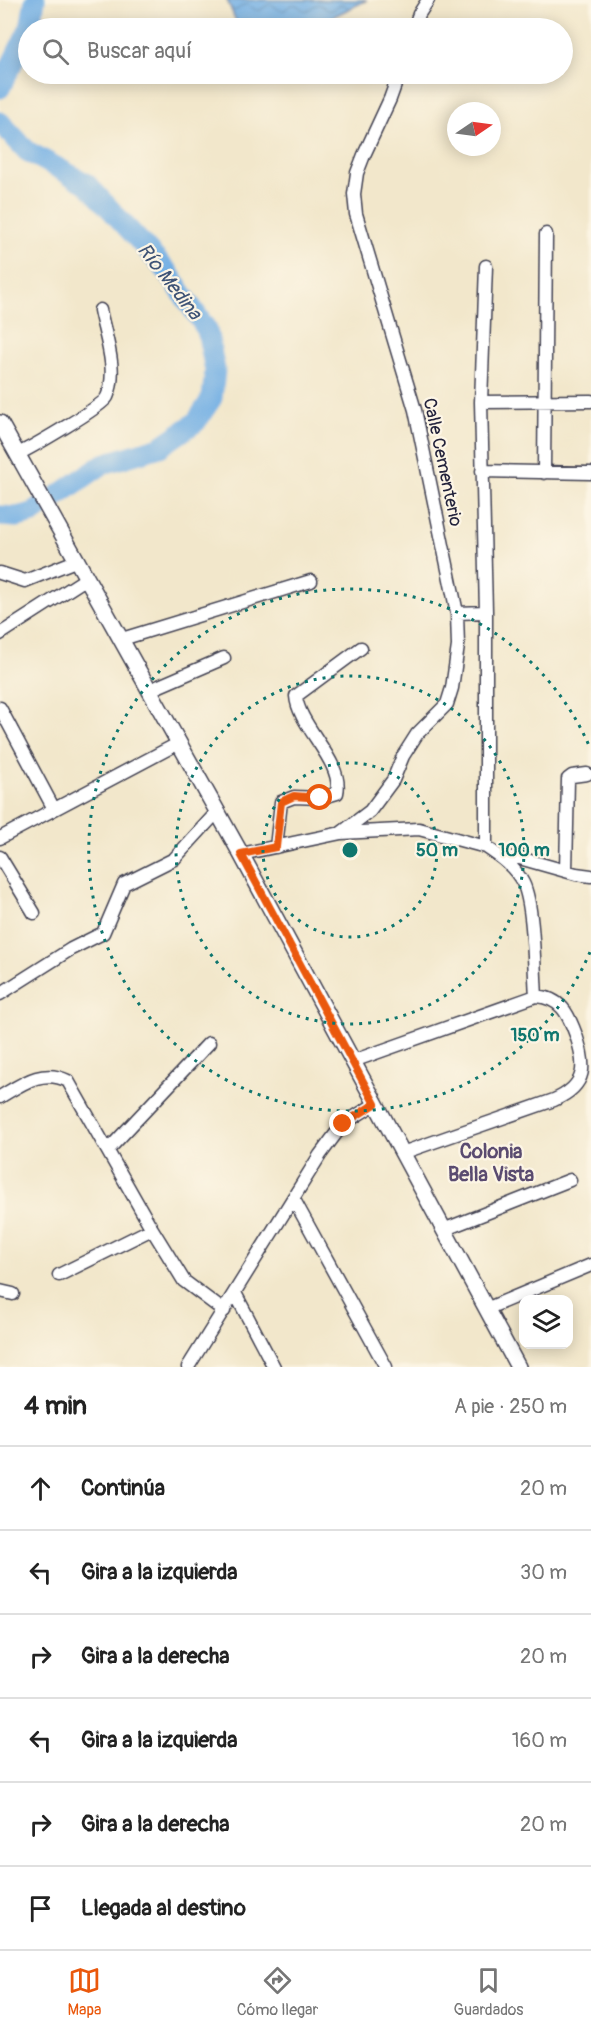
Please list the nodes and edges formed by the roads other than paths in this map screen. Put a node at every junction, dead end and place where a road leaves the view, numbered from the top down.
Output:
1 (428, 0) edge
2 (418, 18) edge
3 (395, 84) edge
4 (546, 234) dead end
5 (486, 266) dead end
6 (100, 310) dead end
7 (481, 402) junction
8 (544, 402) junction
9 (591, 402) edge
10 (0, 423) edge
11 (18, 454) junction
12 (482, 471) junction
13 (544, 473) junction
14 (591, 473) edge
15 (78, 560) junction
16 (0, 573) edge
17 (87, 578) junction
18 (310, 581) dead end
19 (486, 612) junction
20 (457, 613) junction
21 (0, 634) edge
22 (122, 639) junction
23 (361, 648) dead end
24 (224, 658) dead end
25 (150, 690) junction
26 (0, 708) edge
27 (179, 743) junction
28 (586, 774) dead end
29 (54, 809) junction
30 (217, 812) junction
31 (341, 833) junction
32 (0, 838) edge
33 (276, 847) junction
34 (486, 847) junction
35 (241, 854) junction
36 (0, 857) edge
37 (506, 860) junction
38 (566, 871) junction
39 (591, 876) edge
40 (34, 913) dead end
41 (0, 994) edge
42 (536, 996) junction
43 (209, 1043) dead end
44 (352, 1061) junction
45 (587, 1065) edge
46 (0, 1097) edge
47 (375, 1104) junction
48 (108, 1150) junction
49 (402, 1153) junction
50 (570, 1180) dead end
51 (293, 1198) junction
52 (152, 1229) junction
53 (443, 1230) junction
54 (591, 1265) edge
55 (59, 1275) dead end
56 (235, 1293) junction
57 (486, 1309) junction
58 (224, 1311) junction
59 (188, 1367) edge
60 (274, 1367) edge
61 (386, 1367) edge
62 (518, 1367) edge

1 - 2 street
3 - 20 street, Calle Cementerio
4 - 8 street
5 - 7 street
6 - 11 street
7 - 8 street
7 - 12 street
8 - 9 street
8 - 13 street
10 - 11 main road
11 - 15 main road
12 - 13 street
12 - 19 street
13 - 14 street
15 - 16 street
15 - 17 main road
17 - 21 street
17 - 22 main road
18 - 22 street
19 - 20 street
19 - 34 street
20 - 31 street, Calle Cementerio
22 - 25 main road
23 - 33 street
24 - 25 street
25 - 27 main road
26 - 29 street
27 - 29 street
27 - 30 main road
28 - 38 street
29 - 32 street
30 - 35 main road
30 - 41 street
31 - 33 street
31 - 34 street
33 - 35 street
34 - 37 street
35 - 44 main road
36 - 40 street
37 - 38 street
37 - 42 street
38 - 39 street
42 - 44 street
42 - 45 street
43 - 48 street
44 - 47 main road
45 - 49 street
46 - 48 street
47 - 49 main road
47 - 51 street
48 - 52 street
49 - 53 main road
50 - 53 street
51 - 56 street
51 - 61 street
52 - 55 street
52 - 58 street
53 - 57 main road
54 - 57 street
56 - 58 street
56 - 60 street
57 - 62 main road
58 - 59 street

